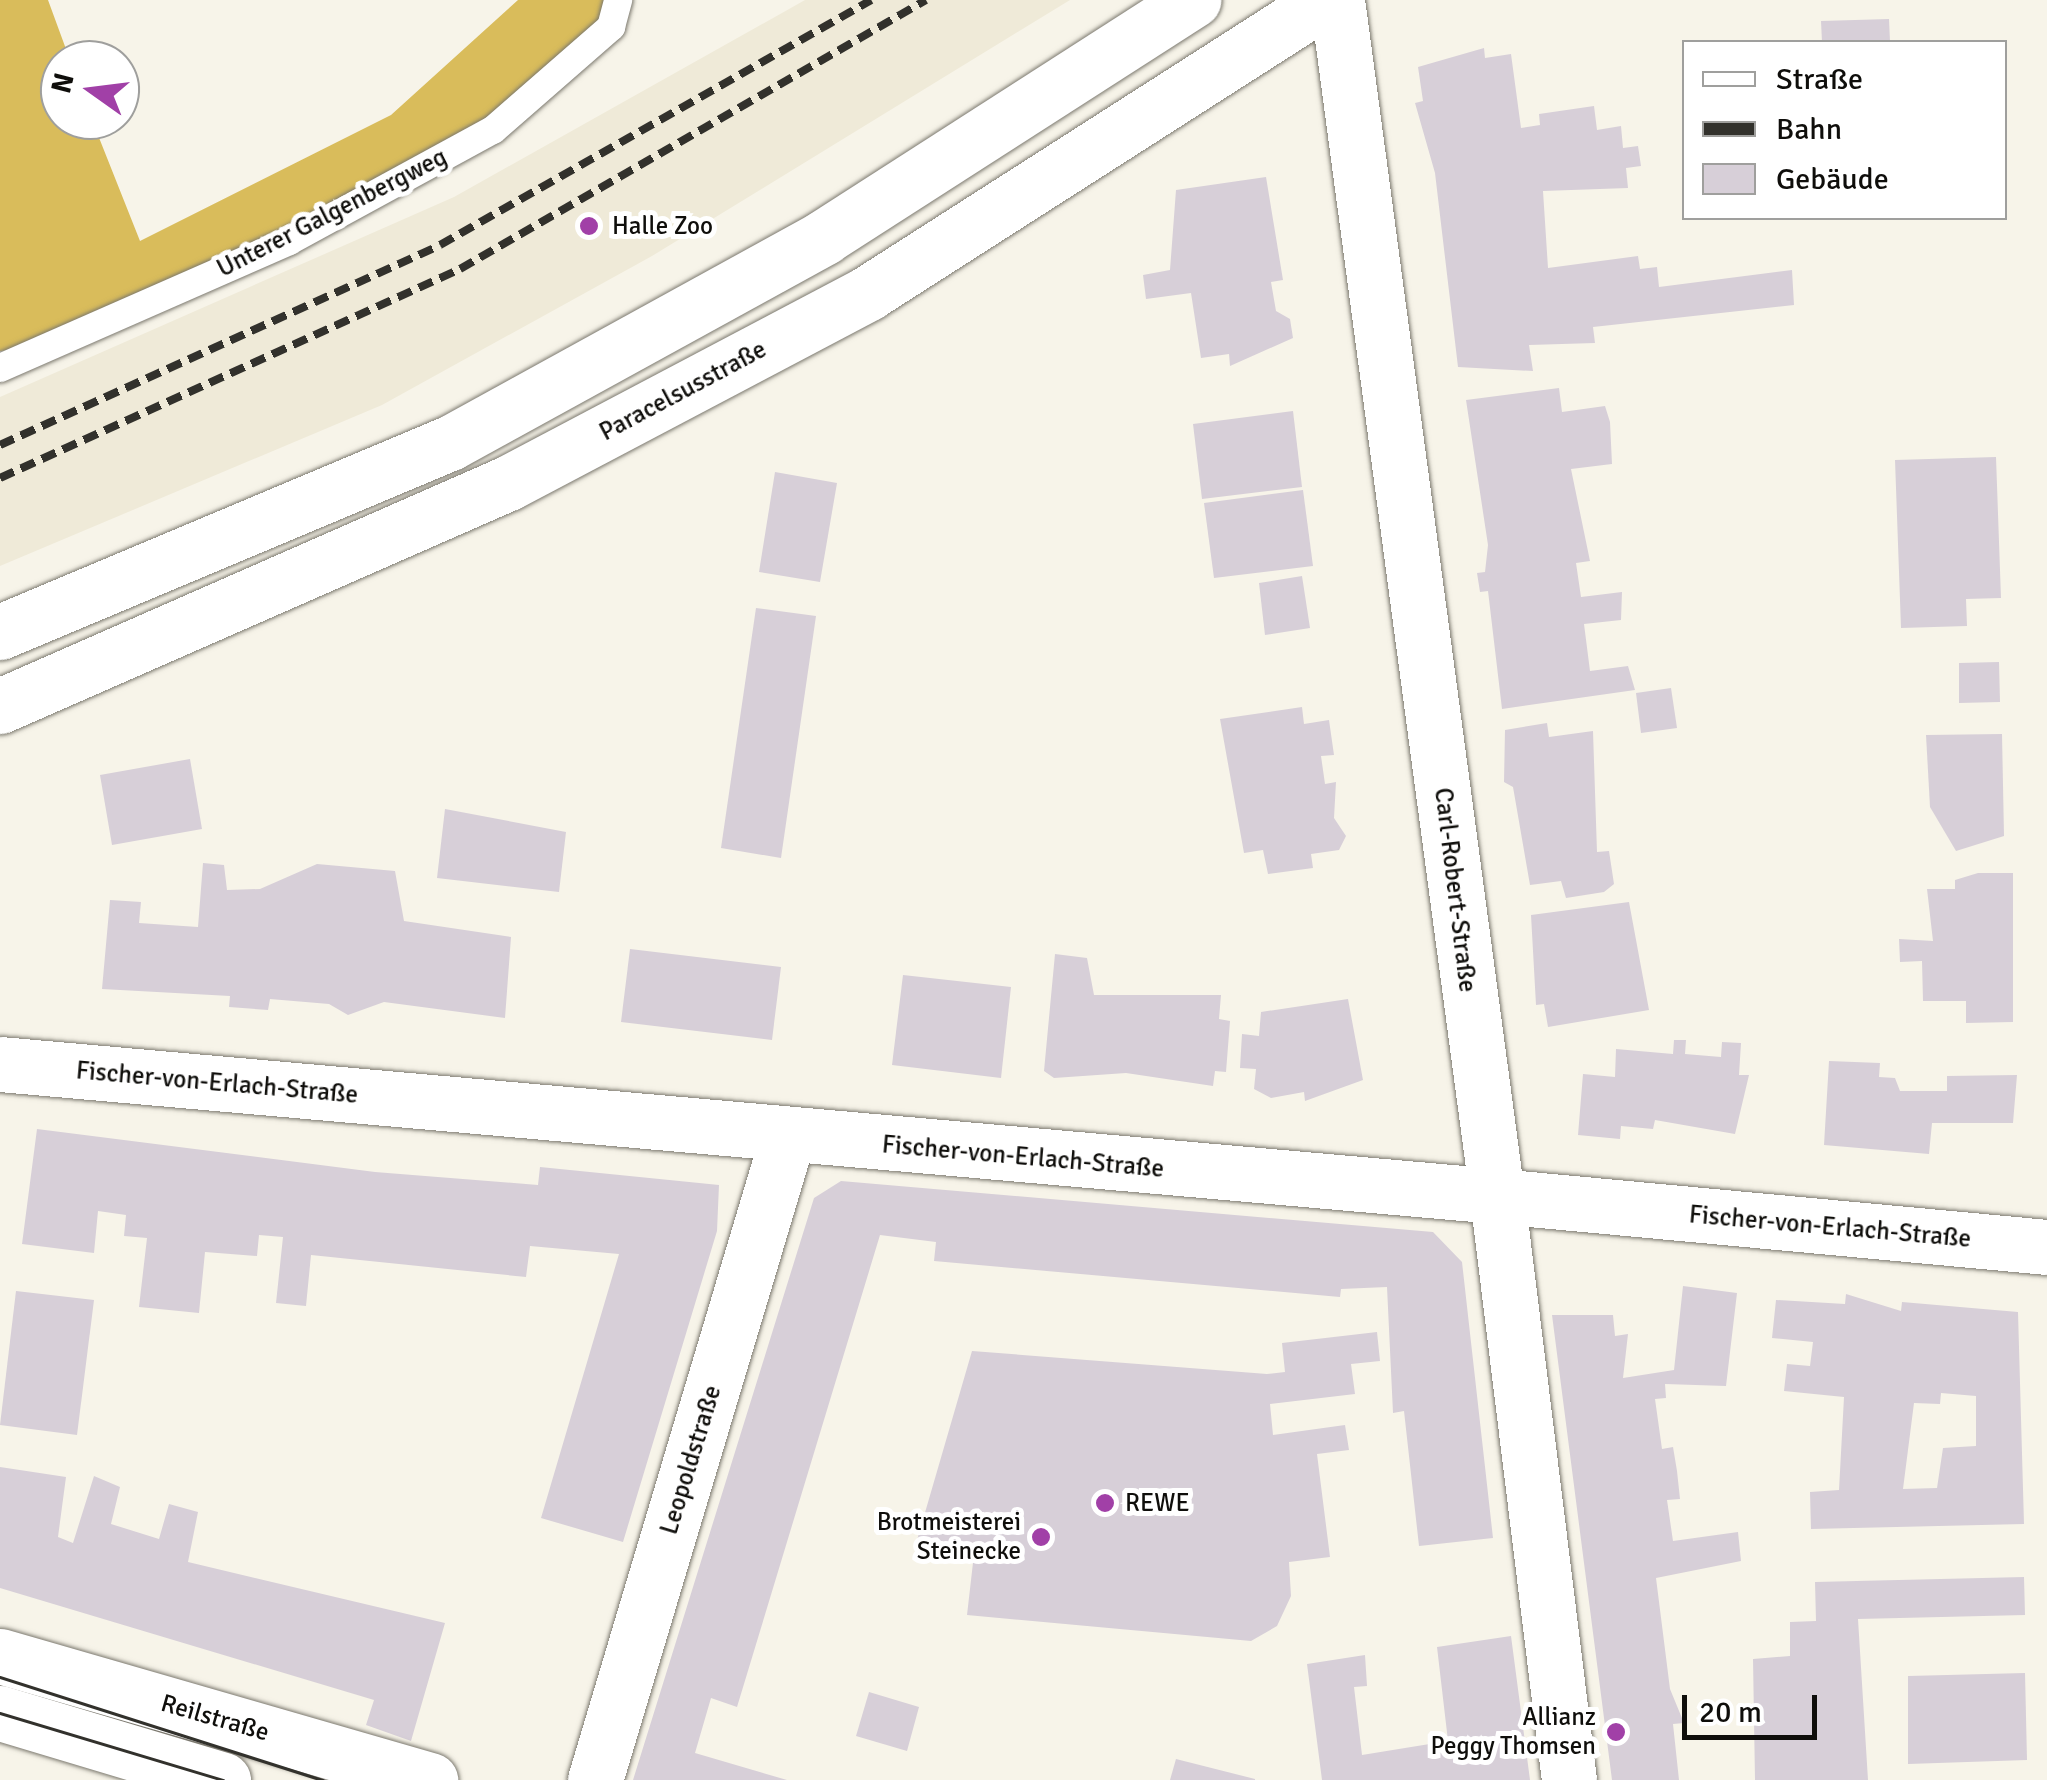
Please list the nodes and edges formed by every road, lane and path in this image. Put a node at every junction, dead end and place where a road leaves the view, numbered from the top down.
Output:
1 (618, 0) edge
2 (1193, 0) edge
3 (1326, 0) edge
4 (1337, 0) edge
5 (0, 368) edge
6 (0, 632) edge
7 (1, 706) edge
8 (0, 1064) edge
9 (788, 1139) junction
10 (1497, 1196) junction
11 (2047, 1247) edge
12 (0, 1656) edge
13 (0, 1714) edge
14 (223, 1780) edge
15 (431, 1780) edge
16 (595, 1780) edge
17 (1569, 1780) edge

1 - 5 lane, Unterer Galgenbergweg
2 - 6 street
3 - 7 street, Paracelsusstraße
4 - 10 street, Carl-Robert-Straße
8 - 9 street, Fischer-von-Erlach-Straße
9 - 10 street, Fischer-von-Erlach-Straße
9 - 16 street, Leopoldstraße
10 - 11 street, Fischer-von-Erlach-Straße
10 - 17 street, Carl-Robert-Straße
12 - 15 street, Reilstraße
13 - 14 street

